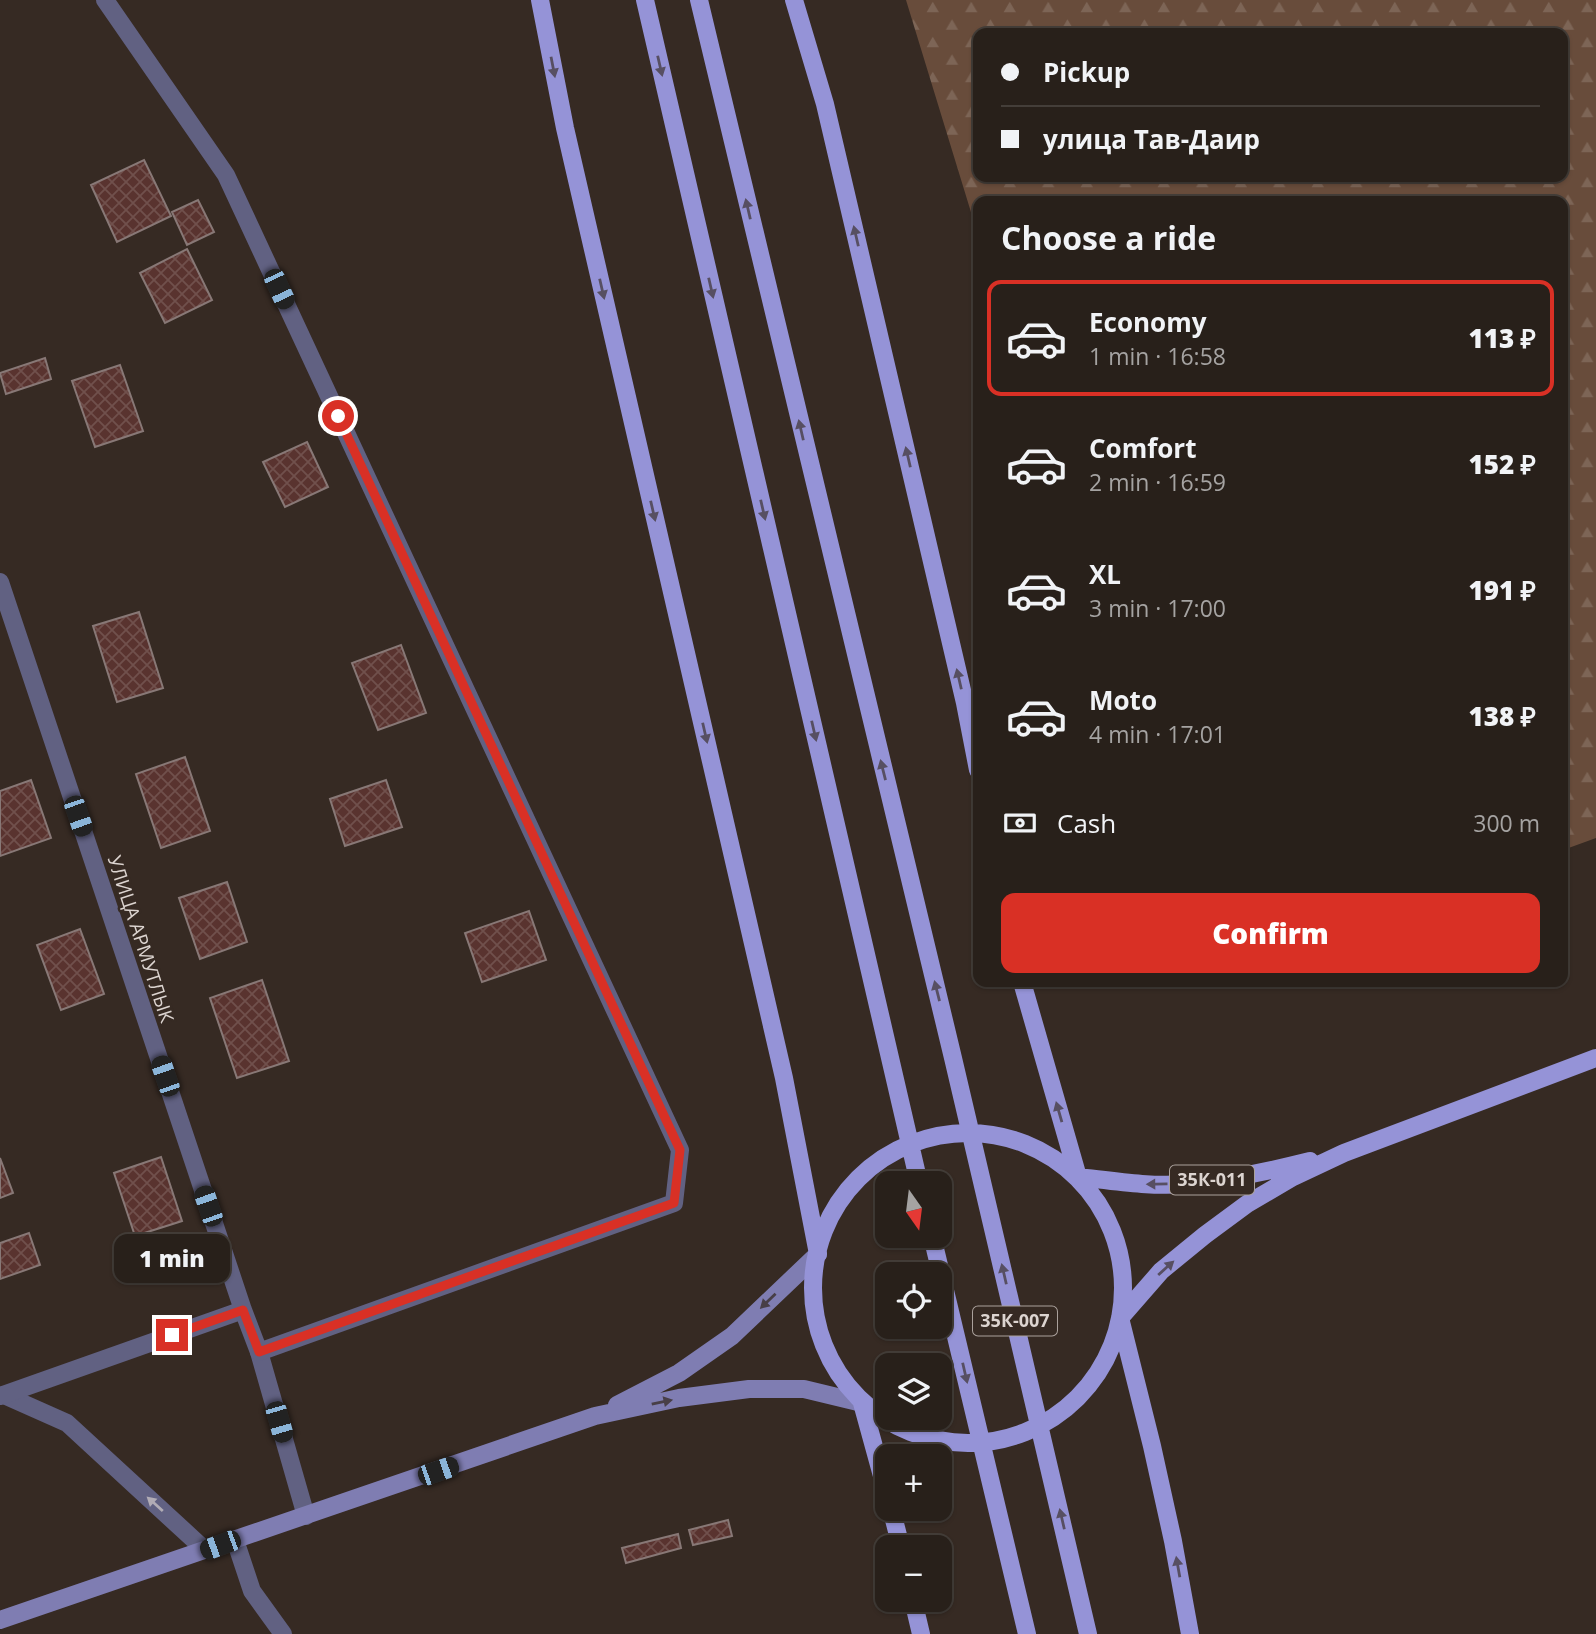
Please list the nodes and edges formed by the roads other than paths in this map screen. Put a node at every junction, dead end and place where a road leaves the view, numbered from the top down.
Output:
1 (105, 0) edge
2 (540, 0) edge
3 (645, 0) edge
4 (699, 0) edge
5 (794, 0) edge
6 (0, 582) edge
7 (973, 744) edge
8 (1023, 987) edge
9 (1596, 1058) edge
10 (1344, 1153) junction
11 (916, 1171) edge
12 (1078, 1177) junction
13 (935, 1248) edge
14 (817, 1254) junction
15 (243, 1310) junction
16 (1120, 1318) junction
17 (259, 1352) junction
18 (2, 1395) edge
19 (862, 1403) junction
20 (595, 1416) junction
21 (875, 1450) edge
22 (306, 1516) junction
23 (235, 1540) junction
24 (205, 1550) junction
25 (916, 1612) edge
26 (0, 1620) edge
27 (283, 1634) edge
28 (921, 1634) edge
29 (1027, 1634) edge
30 (1088, 1634) edge
31 (1190, 1634) edge

1 - 17 street
2 -> 14 main road
3 -> 11 main road
30 -> 4 main road, 35К-007
7 -> 5 main road
6 - 15 street, УЛИЦА АРМУТЛЫК
12 -> 8 main road
9 - 10 main road, 35К-011
10 -> 12 main road, 35К-011
16 -> 10 main road
12 - 14 main road
12 - 16 main road
13 -> 29 main road, 35К-007
14 - 19 main road
14 -> 20 main road
15 - 17 street, УЛИЦА АРМУТЛЫК
15 - 18 street
16 - 19 main road
31 -> 16 main road
17 - 22 street, УЛИЦА АРМУТЛЫК
24 -> 18 street
20 -> 19 main road
19 - 21 main road
20 - 22 main road
22 - 23 main road
23 - 24 main road
23 - 27 street
24 - 26 main road
25 - 28 main road

